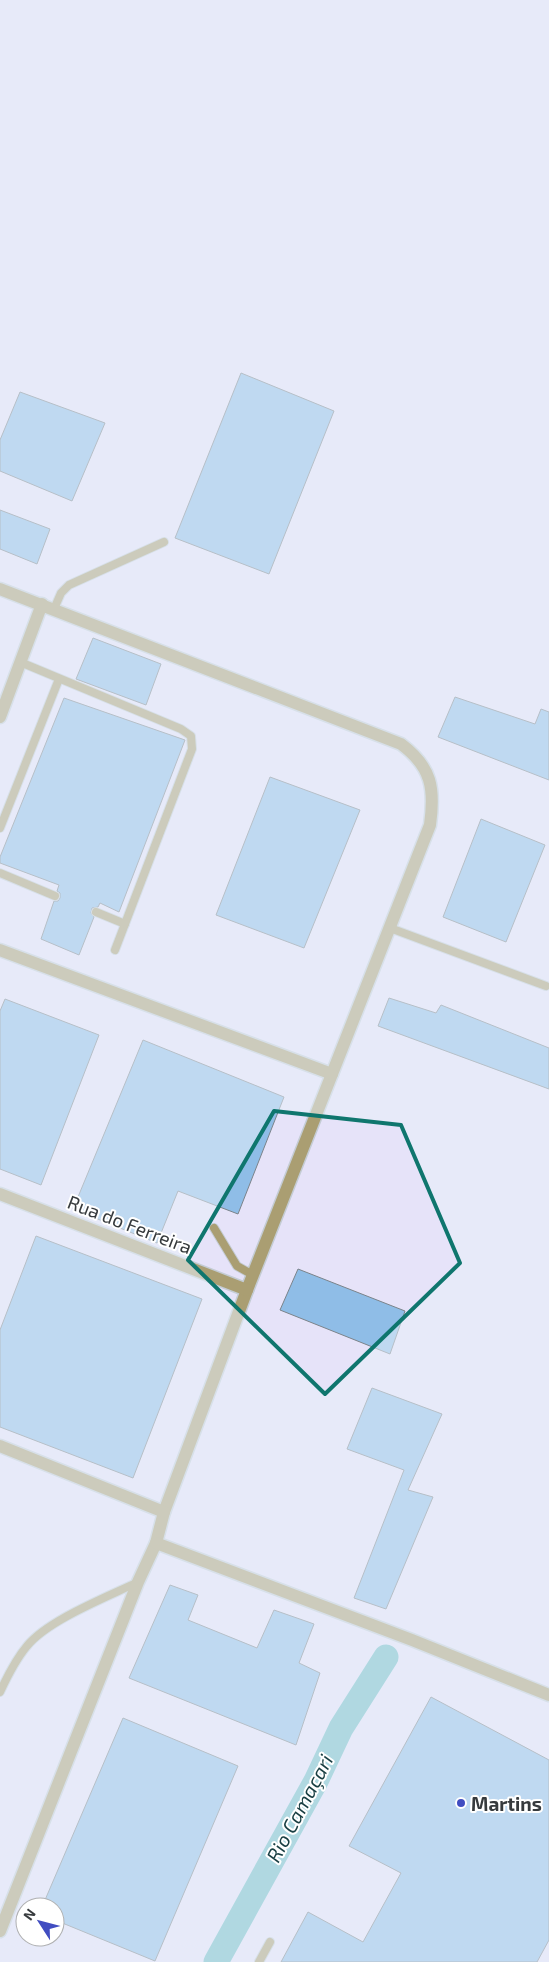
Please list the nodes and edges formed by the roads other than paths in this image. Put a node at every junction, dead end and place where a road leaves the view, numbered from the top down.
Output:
1 (164, 542) dead end
2 (0, 589) edge
3 (42, 604) junction
4 (54, 609) junction
5 (20, 662) junction
6 (59, 679) junction
7 (0, 717) edge
8 (0, 828) edge
9 (0, 873) edge
10 (55, 896) dead end
11 (96, 912) dead end
12 (124, 924) junction
13 (390, 928) junction
14 (0, 950) edge
15 (115, 950) dead end
16 (546, 986) dead end
17 (332, 1074) junction
18 (0, 1194) edge
19 (214, 1228) dead end
20 (253, 1275) junction
21 (247, 1290) junction
22 (0, 1446) edge
23 (164, 1512) junction
24 (156, 1543) junction
25 (138, 1582) junction
26 (3, 1678) edge
27 (0, 1692) edge
28 (549, 1695) edge
29 (0, 1931) edge
30 (270, 1942) dead end
31 (259, 1962) edge

1 - 4 lane
2 - 3 street
3 - 4 street
3 - 5 street
4 - 13 street
5 - 6 lane
5 - 7 street
6 - 8 lane
6 - 12 lane
9 - 10 lane
11 - 12 lane
12 - 15 lane
13 - 16 lane
13 - 17 street
14 - 17 street
17 - 20 street
18 - 21 street, Rua do Ferreira
19 - 20 lane
20 - 21 street
21 - 23 street
22 - 23 street
23 - 24 street
24 - 25 street
24 - 28 street
25 - 26 lane
25 - 29 street
26 - 27 lane
30 - 31 lane

